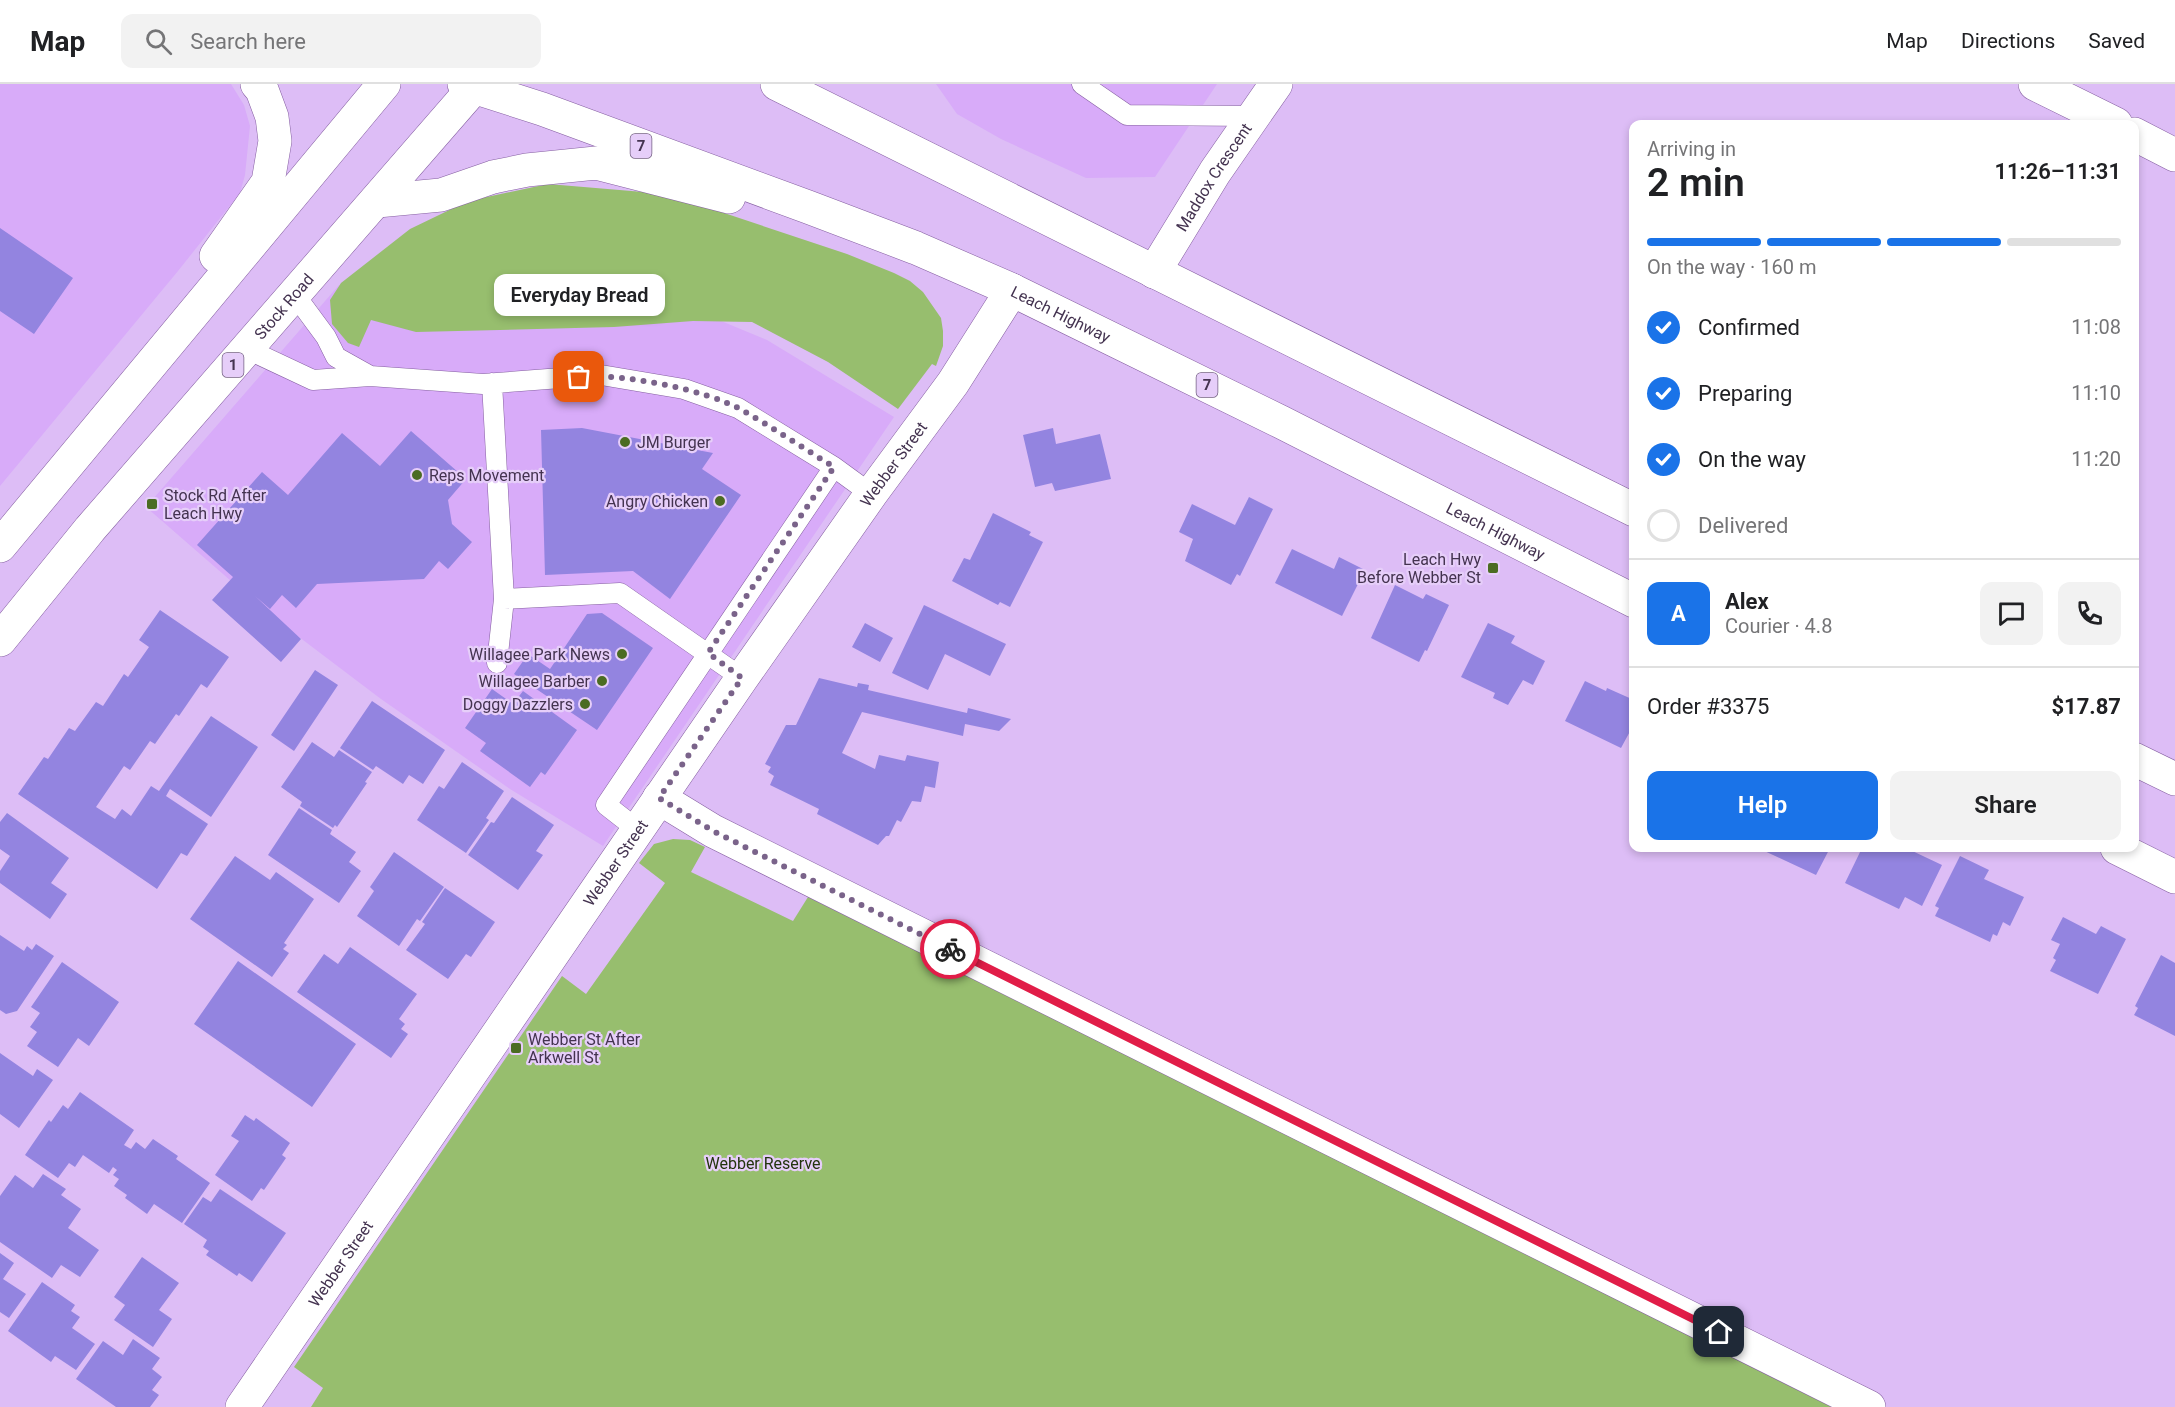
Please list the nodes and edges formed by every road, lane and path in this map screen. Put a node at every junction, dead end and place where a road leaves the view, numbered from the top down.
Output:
1 (257, 84) edge
2 (384, 84) edge
3 (777, 84) edge
4 (1082, 84) edge
5 (1276, 84) edge
6 (472, 85) edge
7 (2049, 87) edge
8 (1254, 116) junction
9 (2109, 120) edge
10 (2139, 137) edge
11 (2175, 155) edge
12 (377, 201) junction
13 (808, 207) junction
14 (1154, 272) junction
15 (1012, 290) junction
16 (295, 295) junction
17 (184, 326) junction
18 (247, 349) junction
19 (370, 376) junction
20 (492, 383) junction
21 (834, 467) junction
22 (871, 494) junction
23 (1629, 508) edge
24 (0, 546) edge
25 (1629, 598) edge
26 (504, 599) junction
27 (0, 640) edge
28 (708, 653) junction
29 (497, 663) dead end
30 (742, 678) junction
31 (2139, 761) edge
32 (2175, 779) edge
33 (659, 798) junction
34 (638, 830) junction
35 (2125, 852) edge
36 (2175, 877) edge
37 (242, 1407) edge
38 (1869, 1407) edge

1 - 17 main road
2 - 17 main road
3 - 14 main road
4 - 8 lane
5 - 8 main road, Maddox Crescent
6 - 12 main road, Stock Road / 1
6 - 13 main road, Leach Highway / 7
7 - 9 main road
8 - 14 main road, Maddox Crescent
10 - 11 main road
12 - 13 main road
12 - 16 main road, Stock Road / 1
13 - 15 main road, Leach Highway / 7
14 - 23 main road
15 - 22 main road, Webber Street
15 - 25 main road, Leach Highway / 7
16 - 18 main road, Stock Road / 1
16 - 19 lane
17 - 24 main road
18 - 19 lane
18 - 27 main road, Stock Road / 1
19 - 20 lane
20 - 21 lane
20 - 26 lane
21 - 22 lane
21 - 28 lane
22 - 30 main road, Webber Street
26 - 28 lane
26 - 29 lane
28 - 30 lane
28 - 34 lane
30 - 33 main road, Webber Street
31 - 32 main road
33 - 34 main road, Webber Street
33 - 38 main road
34 - 37 main road, Webber Street
35 - 36 main road

